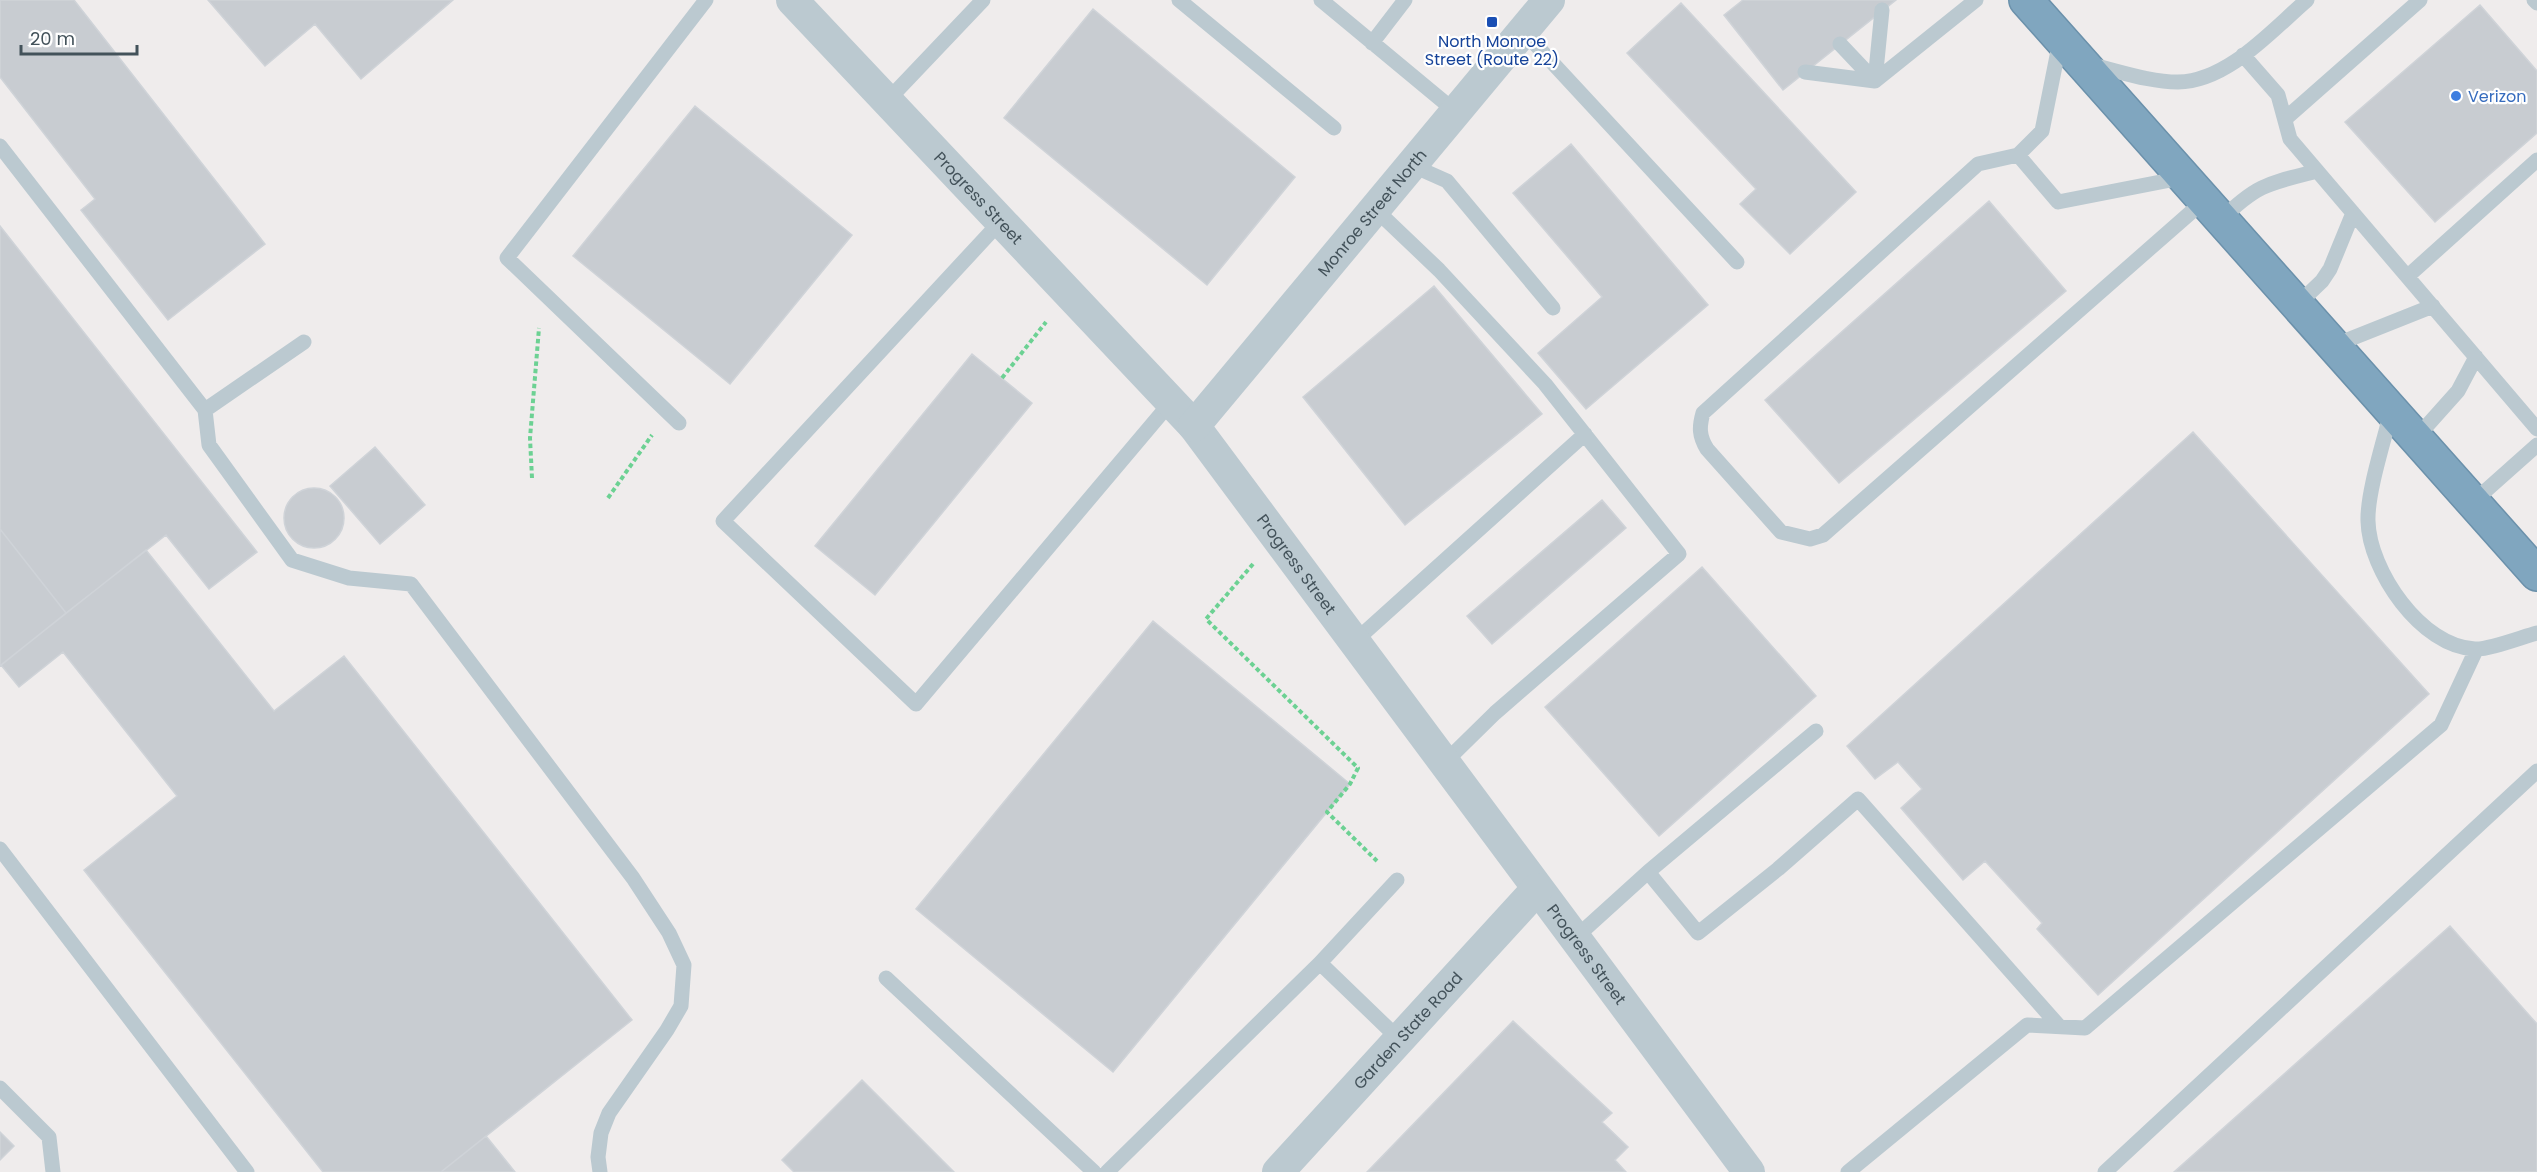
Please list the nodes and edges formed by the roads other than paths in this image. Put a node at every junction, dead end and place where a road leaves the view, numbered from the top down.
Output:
1 (706, 0) edge
2 (792, 0) edge
3 (983, 0) edge
4 (1179, 0) edge
5 (1321, 0) edge
6 (1406, 0) edge
7 (1549, 0) edge
8 (1976, 0) edge
9 (2026, 0) edge
10 (2307, 0) edge
11 (2420, 0) edge
12 (2534, 0) edge
13 (2537, 3) edge
14 (1882, 10) dead end
15 (1523, 31) junction
16 (2061, 38) junction
17 (1372, 43) junction
18 (1840, 44) dead end
19 (2243, 55) junction
20 (2083, 63) junction
21 (1805, 72) dead end
22 (1875, 81) junction
23 (887, 101) junction
24 (1456, 112) junction
25 (2285, 119) junction
26 (1334, 128) dead end
27 (0, 146) edge
28 (2018, 155) junction
29 (2537, 160) edge
30 (1411, 165) junction
31 (2317, 171) junction
32 (2204, 199) junction
33 (1375, 209) junction
34 (2353, 213) junction
35 (1001, 221) junction
36 (1737, 262) dead end
37 (2408, 276) junction
38 (2298, 304) junction
39 (2433, 306) junction
40 (1553, 308) dead end
41 (304, 342) dead end
42 (2335, 345) junction
43 (2476, 357) junction
44 (1171, 402) junction
45 (205, 410) junction
46 (2392, 410) junction
47 (674, 418) road end
48 (1194, 426) junction
49 (2537, 429) edge
50 (1585, 434) junction
51 (2416, 438) junction
52 (2537, 445) edge
53 (2473, 502) junction
54 (2537, 574) edge
55 (2537, 633) edge
56 (1354, 642) junction
57 (2476, 650) junction
58 (1816, 731) dead end
59 (1444, 763) junction
60 (2537, 771) edge
61 (0, 849) edge
62 (1648, 872) junction
63 (1397, 880) road end
64 (1537, 889) junction
65 (1574, 939) junction
66 (1320, 963) junction
67 (886, 978) dead end
68 (2059, 1026) junction
69 (1400, 1040) junction
70 (0, 1088) edge
71 (53, 1172) edge
72 (247, 1172) edge
73 (600, 1172) edge
74 (1094, 1172) edge
75 (1107, 1172) edge
76 (1278, 1172) edge
77 (1749, 1172) edge
78 (1848, 1172) edge
79 (2105, 1172) edge

1 - 47 lane
2 - 23 street, Progress Street
3 - 23 lane
4 - 26 lane
5 - 17 lane
6 - 17 lane
7 - 15 street, Monroe Street North
8 - 22 lane
9 - 16 highway
10 - 19 lane
11 - 25 lane
12 - 13 lane
14 - 22 lane
15 - 24 street, Monroe Street North
15 - 36 lane
16 - 20 highway
16 - 28 lane
17 - 24 lane
18 - 22 lane
19 - 20 lane
19 - 25 lane
20 - 32 highway
21 - 22 lane
23 - 35 street, Progress Street
24 - 30 street, Monroe Street North
25 - 31 lane
27 - 45 lane
28 - 32 lane
28 - 32 lane
29 - 37 lane
30 - 33 street, Monroe Street North
30 - 40 lane
31 - 32 lane
31 - 34 lane
32 - 38 highway
33 - 48 street, Monroe Street North
33 - 50 lane
34 - 37 lane
34 - 38 lane
35 - 44 street, Progress Street
35 - 44 lane
37 - 39 lane
38 - 42 highway
39 - 42 lane
39 - 43 lane
41 - 45 lane
42 - 46 highway
43 - 49 lane
43 - 51 lane
44 - 48 street, Progress Street
45 - 73 lane
46 - 51 highway
46 - 57 lane
48 - 56 street, Progress Street
50 - 56 lane
50 - 59 lane
51 - 53 highway
52 - 53 lane
53 - 54 highway
55 - 57 lane
56 - 59 street, Progress Street
57 - 68 lane
58 - 62 lane
59 - 64 street, Progress Street
60 - 79 lane
61 - 72 lane
62 - 65 lane
62 - 68 lane
63 - 66 lane
64 - 65 street, Progress Street
64 - 69 street, Garden State Road
65 - 77 street, Progress Street
66 - 69 lane
66 - 75 lane
67 - 74 lane
68 - 78 lane
69 - 76 street, Garden State Road
70 - 71 lane

